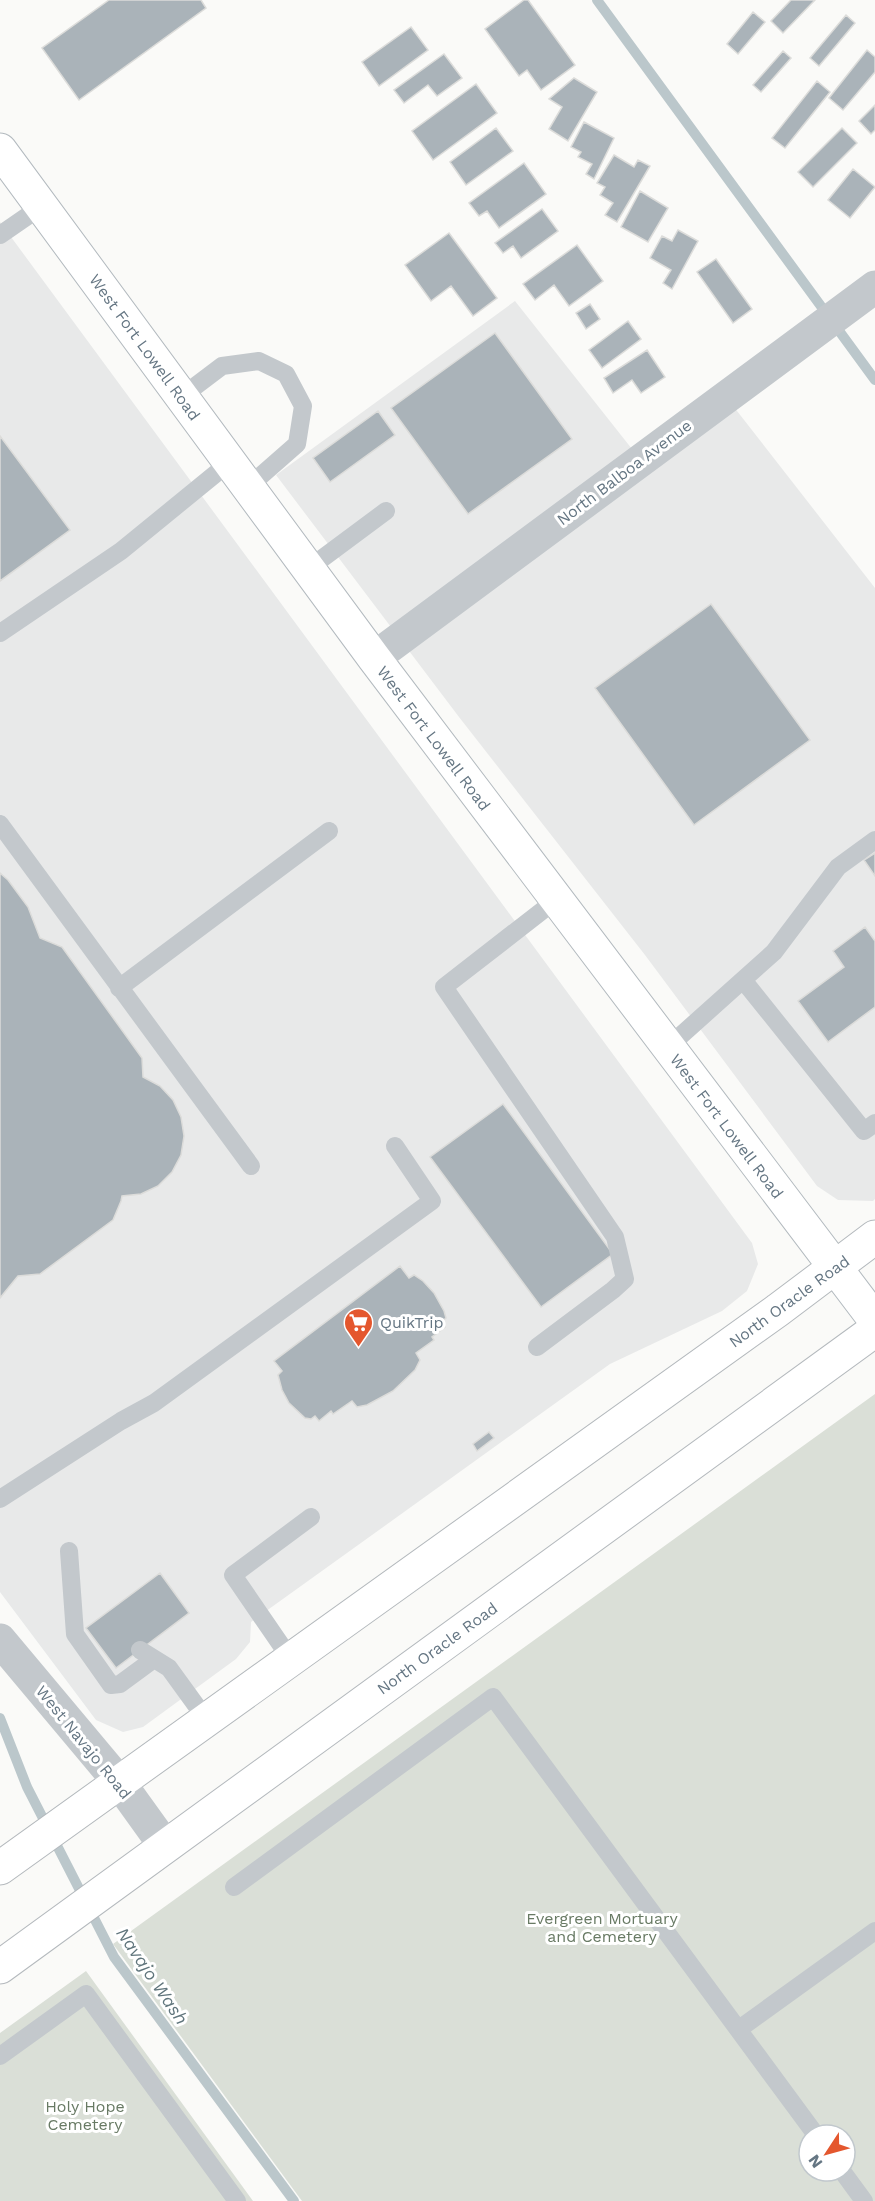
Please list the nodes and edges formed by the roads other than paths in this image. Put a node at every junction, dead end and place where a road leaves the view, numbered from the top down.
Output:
1 (3, 159) edge
2 (42, 206) junction
3 (0, 235) edge
4 (875, 287) edge
5 (181, 397) junction
6 (239, 475) junction
7 (386, 511) dead end
8 (308, 569) junction
9 (0, 633) edge
10 (374, 658) junction
11 (0, 824) edge
12 (329, 831) dead end
13 (875, 840) edge
14 (556, 900) junction
15 (743, 980) junction
16 (119, 988) junction
17 (668, 1047) junction
18 (875, 1123) edge
19 (395, 1146) dead end
20 (251, 1166) dead end
21 (875, 1237) edge
22 (834, 1268) junction
23 (875, 1320) edge
24 (875, 1330) edge
25 (537, 1347) dead end
26 (0, 1499) edge
27 (312, 1517) dead end
28 (69, 1551) dead end
29 (0, 1640) edge
30 (290, 1658) junction
31 (206, 1719) junction
32 (119, 1782) junction
33 (165, 1846) junction
34 (0, 1868) edge
35 (234, 1887) dead end
36 (875, 1931) edge
37 (0, 1967) edge
38 (739, 2029) junction
39 (0, 2056) edge
40 (807, 2123) edge
41 (851, 2183) edge
42 (237, 2201) edge
43 (864, 2201) edge

1 - 2 main road, West Fort Lowell Road
2 - 3 lane
2 - 5 main road, West Fort Lowell Road
4 - 10 street, North Balboa Avenue
5 - 6 main road, West Fort Lowell Road
5 - 6 lane
6 - 8 main road, West Fort Lowell Road
6 - 9 lane
7 - 8 lane
8 - 10 main road, West Fort Lowell Road
10 - 14 main road, West Fort Lowell Road
11 - 16 lane
12 - 16 lane
13 - 15 lane
14 - 17 main road, West Fort Lowell Road
14 - 25 lane
15 - 17 lane
15 - 18 lane
16 - 20 lane
17 - 22 main road, West Fort Lowell Road
19 - 26 lane
21 - 22 main road, North Oracle Road
22 - 23 main road, West Fort Lowell Road
22 - 30 main road, North Oracle Road
24 - 33 main road, North Oracle Road
27 - 30 lane
28 - 31 lane
29 - 32 street, West Navajo Road
30 - 31 main road, North Oracle Road
31 - 32 main road, North Oracle Road
32 - 33 street, West Navajo Road
32 - 34 main road, North Oracle Road
33 - 37 main road, North Oracle Road
35 - 38 lane
36 - 38 lane
38 - 40 lane
39 - 42 lane
41 - 43 lane

